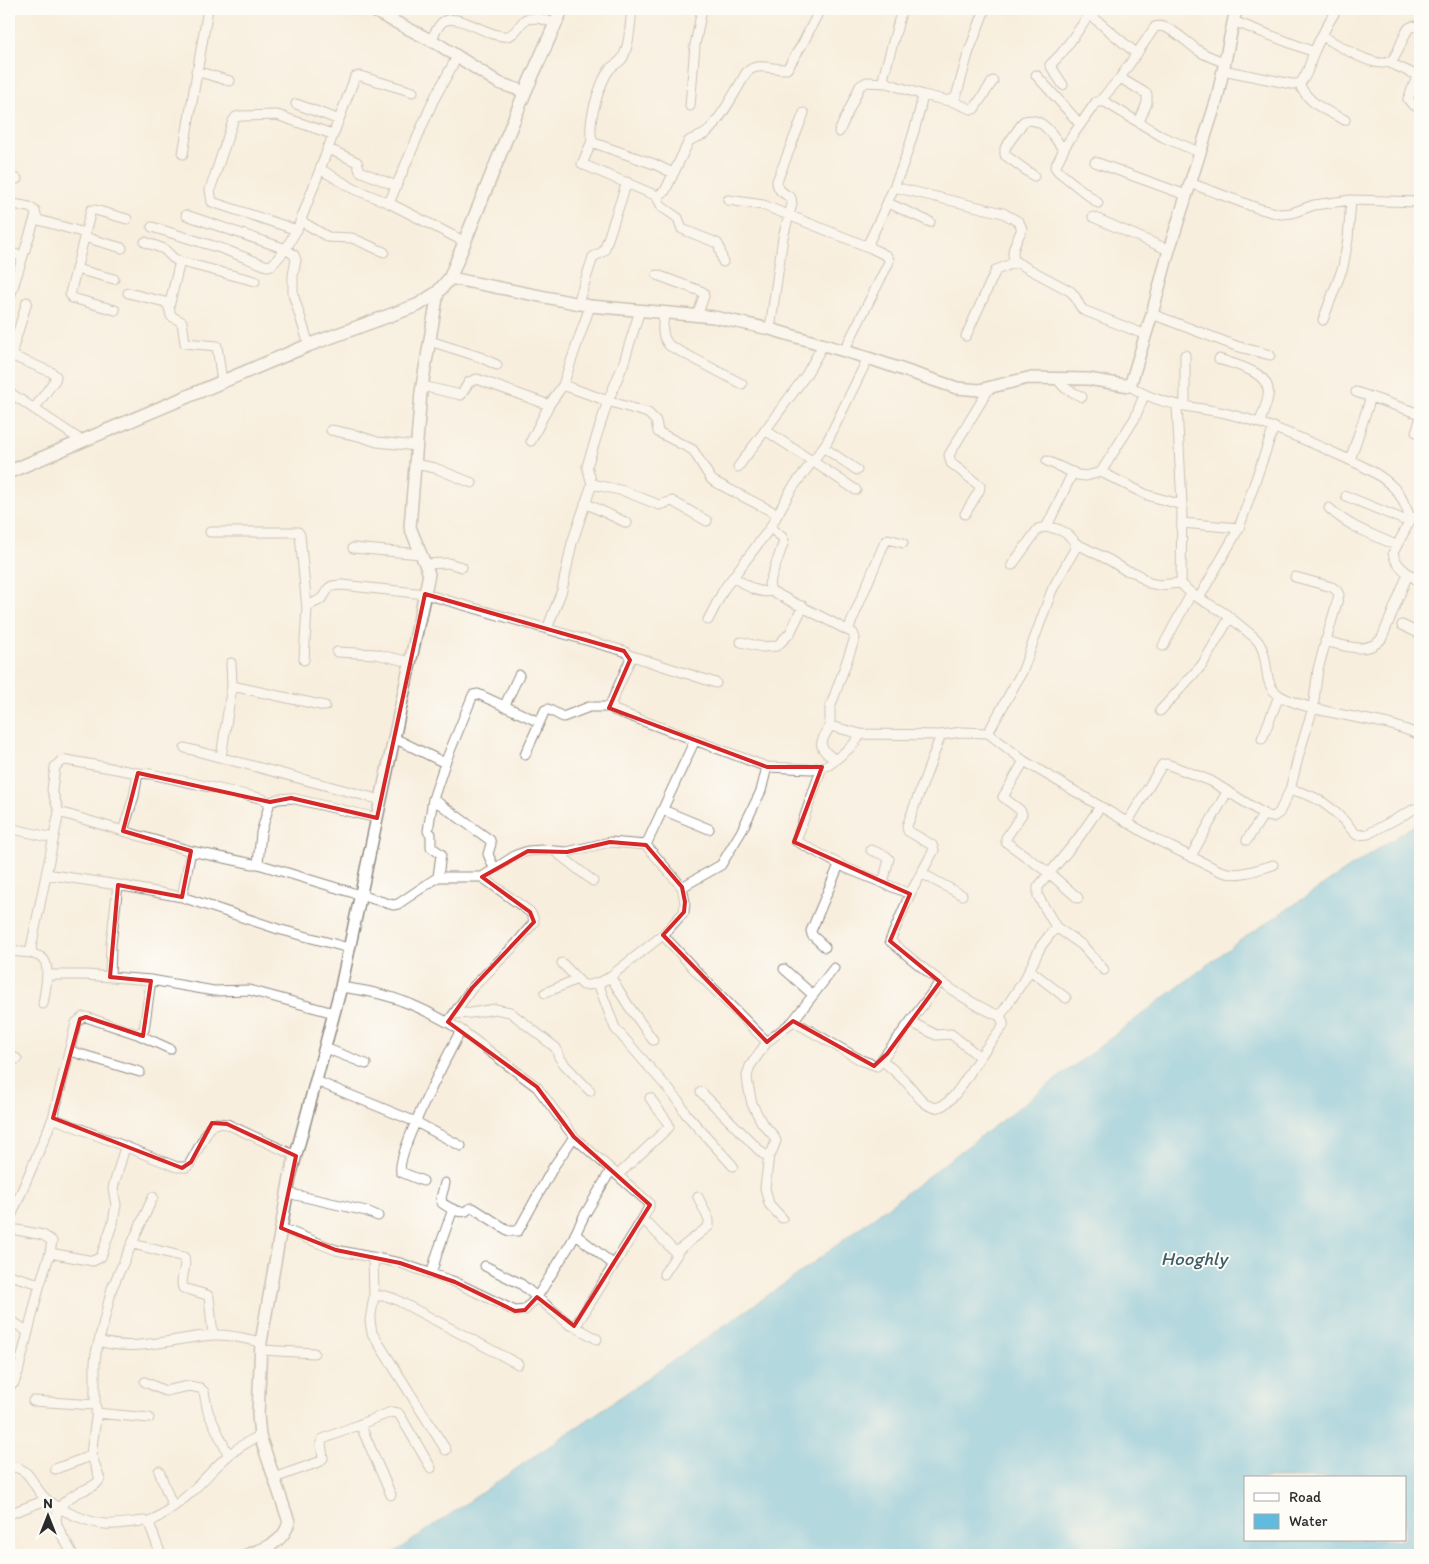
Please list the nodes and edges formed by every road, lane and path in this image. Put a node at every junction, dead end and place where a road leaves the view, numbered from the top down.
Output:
1 (208, 9) edge
2 (370, 9) edge
3 (562, 9) edge
4 (632, 9) edge
5 (702, 9) edge
6 (820, 9) edge
7 (902, 9) edge
8 (985, 9) edge
9 (1236, 9) edge
10 (1337, 9) edge
11 (1086, 11) edge
12 (1233, 21) junction
13 (555, 23) junction
14 (1420, 28) edge
15 (1322, 36) junction
16 (431, 41) junction
17 (1314, 52) junction
18 (1137, 54) junction
19 (457, 57) junction
20 (1388, 62) junction
21 (1224, 66) junction
22 (196, 72) junction
23 (1419, 73) edge
24 (1036, 75) dead end
25 (1120, 78) junction
26 (993, 81) dead end
27 (230, 82) dead end
28 (888, 83) junction
29 (1299, 84) junction
30 (1063, 85) dead end
31 (413, 92) dead end
32 (525, 92) junction
33 (923, 95) junction
34 (951, 101) junction
35 (1100, 101) junction
36 (296, 104) dead end
37 (690, 106) dead end
38 (1420, 108) edge
39 (804, 113) dead end
40 (338, 119) junction
41 (1345, 120) dead end
42 (1139, 122) junction
43 (1080, 124) junction
44 (839, 132) dead end
45 (332, 134) junction
46 (592, 141) junction
47 (327, 148) junction
48 (1063, 149) junction
49 (1199, 152) junction
50 (183, 154) dead end
51 (1095, 162) dead end
52 (320, 169) junction
53 (673, 173) junction
54 (1034, 176) dead end
55 (627, 182) junction
56 (1190, 183) junction
57 (396, 186) junction
58 (894, 187) junction
59 (1186, 195) junction
60 (656, 196) junction
61 (728, 200) dead end
62 (1352, 200) junction
63 (1420, 202) edge
64 (9, 203) edge
65 (389, 203) junction
66 (888, 203) junction
67 (1098, 203) dead end
68 (186, 215) dead end
69 (788, 216) junction
70 (1093, 217) dead end
71 (35, 219) junction
72 (127, 220) dead end
73 (930, 222) dead end
74 (299, 226) junction
75 (152, 227) dead end
76 (84, 235) junction
77 (144, 242) dead end
78 (465, 242) junction
79 (122, 248) dead end
80 (871, 248) junction
81 (286, 249) junction
82 (1168, 250) junction
83 (384, 252) dead end
84 (9, 253) edge
85 (23, 256) junction
86 (180, 261) junction
87 (723, 262) dead end
88 (1016, 262) junction
89 (76, 269) junction
90 (657, 275) dead end
91 (450, 278) junction
92 (114, 279) dead end
93 (255, 281) dead end
94 (438, 292) junction
95 (128, 293) dead end
96 (9, 300) edge
97 (27, 302) dead end
98 (584, 304) junction
99 (169, 307) junction
100 (115, 310) dead end
101 (640, 310) junction
102 (664, 312) junction
103 (1152, 314) junction
104 (697, 316) junction
105 (1323, 320) dead end
106 (770, 329) junction
107 (1146, 335) junction
108 (966, 336) dead end
109 (430, 340) junction
110 (823, 344) junction
111 (309, 345) junction
112 (844, 351) junction
113 (1185, 355) dead end
114 (1270, 355) dead end
115 (868, 358) junction
116 (1219, 358) dead end
117 (497, 364) dead end
118 (1057, 378) junction
119 (222, 382) junction
120 (742, 384) dead end
121 (563, 385) junction
122 (422, 386) junction
123 (1130, 386) junction
124 (990, 387) junction
125 (9, 392) edge
126 (1356, 392) dead end
127 (1144, 395) junction
128 (1082, 397) dead end
129 (1371, 397) junction
130 (608, 401) junction
131 (549, 404) junction
132 (1181, 406) junction
133 (34, 409) junction
134 (1420, 414) edge
135 (1420, 420) edge
136 (1260, 422) junction
137 (1274, 427) junction
138 (330, 430) dead end
139 (765, 430) junction
140 (1416, 432) dead end
141 (82, 441) junction
142 (531, 441) dead end
143 (417, 446) junction
144 (823, 447) junction
145 (1350, 460) junction
146 (1047, 461) dead end
147 (812, 462) junction
148 (416, 464) junction
149 (738, 467) dead end
150 (857, 470) dead end
151 (9, 472) edge
152 (1073, 472) junction
153 (1101, 472) junction
154 (472, 483) dead end
155 (592, 484) junction
156 (856, 490) dead end
157 (1346, 496) dead end
158 (585, 503) junction
159 (1182, 505) junction
160 (1329, 508) dead end
161 (777, 514) junction
162 (965, 514) dead end
163 (1420, 516) edge
164 (707, 521) dead end
165 (1410, 521) junction
166 (627, 523) dead end
167 (1182, 523) junction
168 (1047, 526) junction
169 (770, 528) junction
170 (1239, 528) junction
171 (210, 532) dead end
172 (1075, 543) junction
173 (903, 544) dead end
174 (1396, 544) junction
175 (353, 548) dead end
176 (423, 559) junction
177 (1012, 565) dead end
178 (462, 567) dead end
179 (1408, 574) junction
180 (1295, 577) dead end
181 (733, 578) junction
182 (1181, 582) junction
183 (1420, 582) edge
184 (771, 591) junction
185 (425, 594) junction
186 (1195, 596) junction
187 (802, 606) junction
188 (307, 609) junction
189 (1230, 617) junction
190 (708, 620) dead end
191 (1402, 625) dead end
192 (547, 629) junction
193 (848, 630) junction
194 (1420, 634) edge
195 (1325, 641) junction
196 (741, 642) dead end
197 (1163, 646) dead end
198 (337, 652) dead end
199 (629, 655) junction
200 (304, 660) dead end
201 (410, 662) junction
202 (231, 663) dead end
203 (518, 675) dead end
204 (716, 682) dead end
205 (232, 686) junction
206 (1279, 696) junction
207 (325, 706) dead end
208 (504, 707) junction
209 (612, 707) junction
210 (1313, 708) junction
211 (1160, 711) dead end
212 (539, 722) junction
213 (830, 726) junction
214 (988, 733) junction
215 (861, 734) junction
216 (941, 735) junction
217 (1420, 735) edge
218 (394, 738) junction
219 (1262, 738) dead end
220 (695, 740) junction
221 (185, 748) dead end
222 (525, 755) dead end
223 (221, 758) junction
224 (835, 760) junction
225 (1024, 761) junction
226 (445, 763) junction
227 (822, 767) junction
228 (767, 768) junction
229 (138, 773) junction
230 (1290, 790) junction
231 (1227, 792) junction
232 (433, 799) junction
233 (381, 800) junction
234 (270, 802) junction
235 (1420, 806) edge
236 (1100, 807) junction
237 (663, 810) junction
238 (59, 812) junction
239 (1264, 814) junction
240 (377, 818) junction
241 (1127, 823) junction
242 (9, 828) edge
243 (709, 829) dead end
244 (123, 831) junction
245 (53, 838) junction
246 (1247, 840) dead end
247 (646, 845) junction
248 (871, 850) dead end
249 (191, 851) junction
250 (555, 852) junction
251 (1191, 856) junction
252 (258, 864) junction
253 (839, 865) junction
254 (1273, 865) dead end
255 (494, 868) junction
256 (921, 873) junction
257 (1049, 873) junction
258 (46, 874) junction
259 (438, 878) junction
260 (482, 878) junction
261 (593, 881) dead end
262 (883, 883) junction
263 (118, 885) junction
264 (682, 887) junction
265 (910, 894) junction
266 (361, 895) junction
267 (962, 895) dead end
268 (182, 898) junction
269 (1078, 898) dead end
270 (1056, 927) junction
271 (663, 935) junction
272 (825, 947) dead end
273 (349, 948) junction
274 (9, 951) edge
275 (32, 953) junction
276 (562, 963) dead end
277 (834, 968) dead end
278 (784, 969) dead end
279 (1030, 970) junction
280 (1104, 970) dead end
281 (48, 975) junction
282 (610, 976) junction
283 (110, 977) junction
284 (577, 979) junction
285 (151, 980) junction
286 (940, 982) junction
287 (598, 983) junction
288 (341, 987) junction
289 (546, 993) dead end
290 (813, 995) junction
291 (1066, 998) dead end
292 (43, 1004) dead end
293 (334, 1013) junction
294 (454, 1014) junction
295 (1000, 1016) junction
296 (793, 1021) junction
297 (448, 1022) junction
298 (911, 1022) junction
299 (461, 1030) junction
300 (137, 1034) junction
301 (654, 1040) dead end
302 (768, 1042) junction
303 (325, 1048) junction
304 (170, 1049) dead end
305 (70, 1051) junction
306 (980, 1057) junction
307 (882, 1060) junction
308 (366, 1064) dead end
309 (140, 1072) dead end
310 (316, 1082) junction
311 (590, 1090) dead end
312 (701, 1092) dead end
313 (650, 1098) dead end
314 (53, 1118) junction
315 (416, 1122) junction
316 (574, 1137) junction
317 (460, 1146) dead end
318 (125, 1147) junction
319 (769, 1155) junction
320 (296, 1156) junction
321 (733, 1166) dead end
322 (615, 1172) junction
323 (423, 1181) dead end
324 (445, 1183) dead end
325 (287, 1193) junction
326 (153, 1197) dead end
327 (698, 1197) dead end
328 (453, 1210) junction
329 (378, 1216) dead end
330 (782, 1218) dead end
331 (642, 1220) junction
332 (9, 1221) edge
333 (281, 1228) junction
334 (17, 1230) dead end
335 (575, 1234) junction
336 (133, 1244) junction
337 (676, 1252) junction
338 (50, 1253) junction
339 (373, 1257) junction
340 (614, 1265) junction
341 (485, 1266) dead end
342 (664, 1274) dead end
343 (9, 1275) edge
344 (432, 1275) junction
345 (40, 1284) junction
346 (374, 1296) junction
347 (537, 1297) junction
348 (9, 1319) edge
349 (574, 1326) junction
350 (28, 1332) junction
351 (213, 1335) junction
352 (597, 1340) dead end
353 (99, 1341) junction
354 (261, 1346) junction
355 (314, 1353) dead end
356 (518, 1364) dead end
357 (145, 1382) dead end
358 (9, 1386) edge
359 (33, 1401) dead end
360 (96, 1409) junction
361 (149, 1418) dead end
362 (360, 1424) junction
363 (260, 1436) junction
364 (446, 1450) dead end
365 (228, 1454) junction
366 (91, 1456) junction
367 (9, 1466) edge
368 (432, 1468) dead end
369 (55, 1469) dead end
370 (159, 1471) dead end
371 (274, 1478) junction
372 (391, 1495) dead end
373 (46, 1500) junction
374 (173, 1507) junction
375 (59, 1508) junction
376 (9, 1514) edge
377 (149, 1522) junction
378 (73, 1555) edge
379 (161, 1555) edge
380 (247, 1555) edge

1 - 22 street
2 - 16 street
3 - 13 main road
4 - 46 street
5 - 37 street
6 - 53 street
7 - 28 street
8 - 34 street
9 - 12 street
10 - 15 street
11 - 18 street
11 - 30 street
12 - 17 street
12 - 21 street
13 - 16 street
13 - 32 main road
14 - 20 street
15 - 17 street
15 - 20 street
16 - 19 street
17 - 29 street
18 - 21 street
18 - 25 street
19 - 32 street
19 - 57 street
20 - 23 street
21 - 29 street
21 - 49 street
22 - 27 street
22 - 50 street
23 - 38 street
24 - 43 street
25 - 35 street
25 - 42 street
26 - 34 street
28 - 33 street
28 - 44 street
29 - 41 street
31 - 40 street
32 - 78 main road
33 - 34 street
33 - 58 street
35 - 42 street
35 - 43 street
36 - 40 street
39 - 69 street
40 - 45 street
42 - 49 street
43 - 48 street
45 - 47 street
45 - 74 street
46 - 53 street
46 - 55 street
47 - 52 street
47 - 57 street
48 - 54 street
48 - 67 street
49 - 56 street
51 - 59 street
52 - 65 street
52 - 74 street
53 - 60 street
55 - 60 street
55 - 98 street
56 - 59 street
56 - 62 street
57 - 65 street
58 - 66 street
58 - 88 street
59 - 82 street
60 - 87 street
61 - 69 street
62 - 63 street
62 - 105 street
64 - 71 street
65 - 78 street
66 - 73 street
66 - 80 street
68 - 81 street
69 - 80 street
69 - 106 street
70 - 82 street
71 - 76 street
71 - 85 street
72 - 76 street
74 - 81 street
74 - 83 street
75 - 81 street
76 - 79 street
76 - 89 street
77 - 86 street
78 - 91 main road
80 - 112 street
81 - 111 street
82 - 103 street
84 - 85 street
85 - 96 street
86 - 93 street
86 - 99 street
88 - 107 street
88 - 108 street
89 - 92 street
89 - 100 street
90 - 104 street
91 - 94 main road
91 - 98 street
94 - 109 street
94 - 111 main road
95 - 99 street
97 - 133 street
98 - 101 street
98 - 121 street
99 - 119 street
101 - 102 street
101 - 130 street
102 - 104 street
102 - 120 street
103 - 107 street
103 - 114 street
104 - 106 street
106 - 110 street
107 - 123 street
109 - 117 street
109 - 122 street
110 - 112 street
110 - 139 street
111 - 119 main road
112 - 115 street
113 - 132 street
115 - 124 street
115 - 144 street
116 - 136 street
118 - 123 street
118 - 124 street
118 - 128 street
119 - 141 main road
121 - 130 street
121 - 131 street
122 - 131 street
122 - 143 street
123 - 127 street
124 - 162 street
125 - 133 street
126 - 129 street
127 - 132 street
127 - 153 street
129 - 134 street
129 - 145 street
130 - 155 street
130 - 161 street
131 - 142 street
132 - 136 street
132 - 159 street
133 - 141 street
135 - 140 street
136 - 137 street
137 - 145 street
137 - 170 street
138 - 143 street
139 - 147 street
139 - 149 street
141 - 151 main road
143 - 148 street
144 - 147 street
144 - 150 street
145 - 165 street
146 - 152 street
147 - 156 street
147 - 161 street
148 - 154 street
148 - 176 street
152 - 153 street
152 - 168 street
153 - 159 street
155 - 158 street
155 - 164 street
157 - 165 street
158 - 166 street
158 - 192 street
159 - 167 street
160 - 174 street
161 - 169 street
163 - 165 street
165 - 174 street
167 - 170 street
167 - 182 street
168 - 172 street
168 - 177 street
169 - 181 street
169 - 184 street
170 - 186 street
171 - 188 street
172 - 182 street
172 - 214 street
173 - 193 street
174 - 179 street
175 - 176 street
176 - 178 street
176 - 185 street
179 - 183 street
179 - 195 street
180 - 195 street
181 - 184 street
181 - 190 street
182 - 186 street
184 - 187 street
185 - 188 street
185 - 192 street
185 - 201 street
186 - 189 street
186 - 197 street
187 - 193 street
187 - 196 street
188 - 200 street
189 - 206 street
189 - 211 street
191 - 194 street
192 - 199 street
193 - 213 street
195 - 210 street
198 - 201 street
199 - 204 street
199 - 209 street
201 - 218 street
202 - 205 street
203 - 208 street
205 - 207 street
205 - 223 street
206 - 210 street
206 - 219 street
208 - 212 street
208 - 226 street
209 - 212 street
209 - 220 street
210 - 217 street
210 - 230 street
212 - 222 street
213 - 215 street
213 - 224 street
214 - 216 street
214 - 225 street
215 - 216 street
215 - 224 street
216 - 256 street
218 - 226 street
218 - 233 street
220 - 228 street
220 - 237 street
221 - 223 street
223 - 233 street
224 - 227 street
225 - 236 street
225 - 257 street
226 - 232 street
227 - 228 street
227 - 253 street
228 - 264 street
229 - 234 street
229 - 238 street
229 - 244 street
230 - 235 street
230 - 239 street
231 - 239 street
231 - 241 street
231 - 251 street
232 - 255 street
232 - 259 street
233 - 240 street
234 - 240 street
234 - 252 street
236 - 241 street
236 - 257 street
237 - 243 street
237 - 247 street
238 - 244 street
238 - 245 street
239 - 246 street
240 - 266 street
241 - 251 street
242 - 245 street
244 - 249 street
245 - 258 street
247 - 250 street
247 - 264 street
248 - 262 street
249 - 252 street
249 - 268 street
250 - 255 street
250 - 261 street
251 - 254 street
252 - 266 street
253 - 262 street
253 - 272 street
255 - 260 street
256 - 265 street
256 - 267 street
257 - 269 street
257 - 270 street
258 - 263 street
258 - 275 street
259 - 260 street
259 - 266 street
260 - 294 street
262 - 265 street
263 - 268 street
263 - 283 street
264 - 271 street
265 - 286 street
266 - 273 street
268 - 273 street
270 - 279 street
270 - 280 street
271 - 282 street
271 - 302 street
273 - 288 street
274 - 275 street
275 - 281 street
276 - 284 street
277 - 290 street
278 - 290 street
279 - 291 street
279 - 295 street
281 - 283 street
281 - 292 street
282 - 287 street
282 - 301 street
283 - 285 street
284 - 287 street
284 - 289 street
285 - 293 street
285 - 300 street
286 - 295 street
286 - 298 street
287 - 321 street
288 - 293 street
288 - 297 street
290 - 296 street
293 - 303 street
294 - 297 street
294 - 311 street
295 - 306 street
296 - 302 street
296 - 307 street
297 - 299 street
298 - 306 street
298 - 307 street
299 - 315 street
299 - 316 street
300 - 304 street
300 - 305 street
302 - 319 street
303 - 308 street
303 - 310 street
305 - 309 street
305 - 314 street
306 - 307 street
310 - 315 street
310 - 320 street
312 - 319 street
313 - 322 street
314 - 318 street
314 - 332 street
315 - 317 street
315 - 323 street
316 - 322 street
316 - 328 street
318 - 320 street
318 - 338 street
319 - 330 street
320 - 325 street
322 - 331 street
322 - 335 street
324 - 328 street
325 - 329 street
325 - 333 street
326 - 336 street
327 - 337 street
328 - 344 street
331 - 337 street
331 - 340 street
333 - 339 street
333 - 354 street
334 - 338 street
335 - 340 street
335 - 347 street
336 - 351 street
336 - 353 street
337 - 342 street
338 - 345 street
339 - 344 street
339 - 346 street
340 - 349 street
341 - 347 street
343 - 345 street
344 - 347 street
345 - 350 street
346 - 356 street
346 - 364 street
347 - 349 street
348 - 350 street
349 - 352 street
350 - 358 street
351 - 353 street
351 - 354 street
353 - 360 street
354 - 355 street
354 - 363 street
357 - 365 street
359 - 360 street
360 - 361 street
360 - 366 street
362 - 368 street
362 - 371 street
362 - 372 street
363 - 365 street
363 - 371 street
365 - 374 street
366 - 369 street
366 - 375 street
367 - 373 street
370 - 374 street
371 - 380 street
373 - 375 street
373 - 376 street
374 - 377 street
375 - 377 street
375 - 378 street
377 - 379 street

